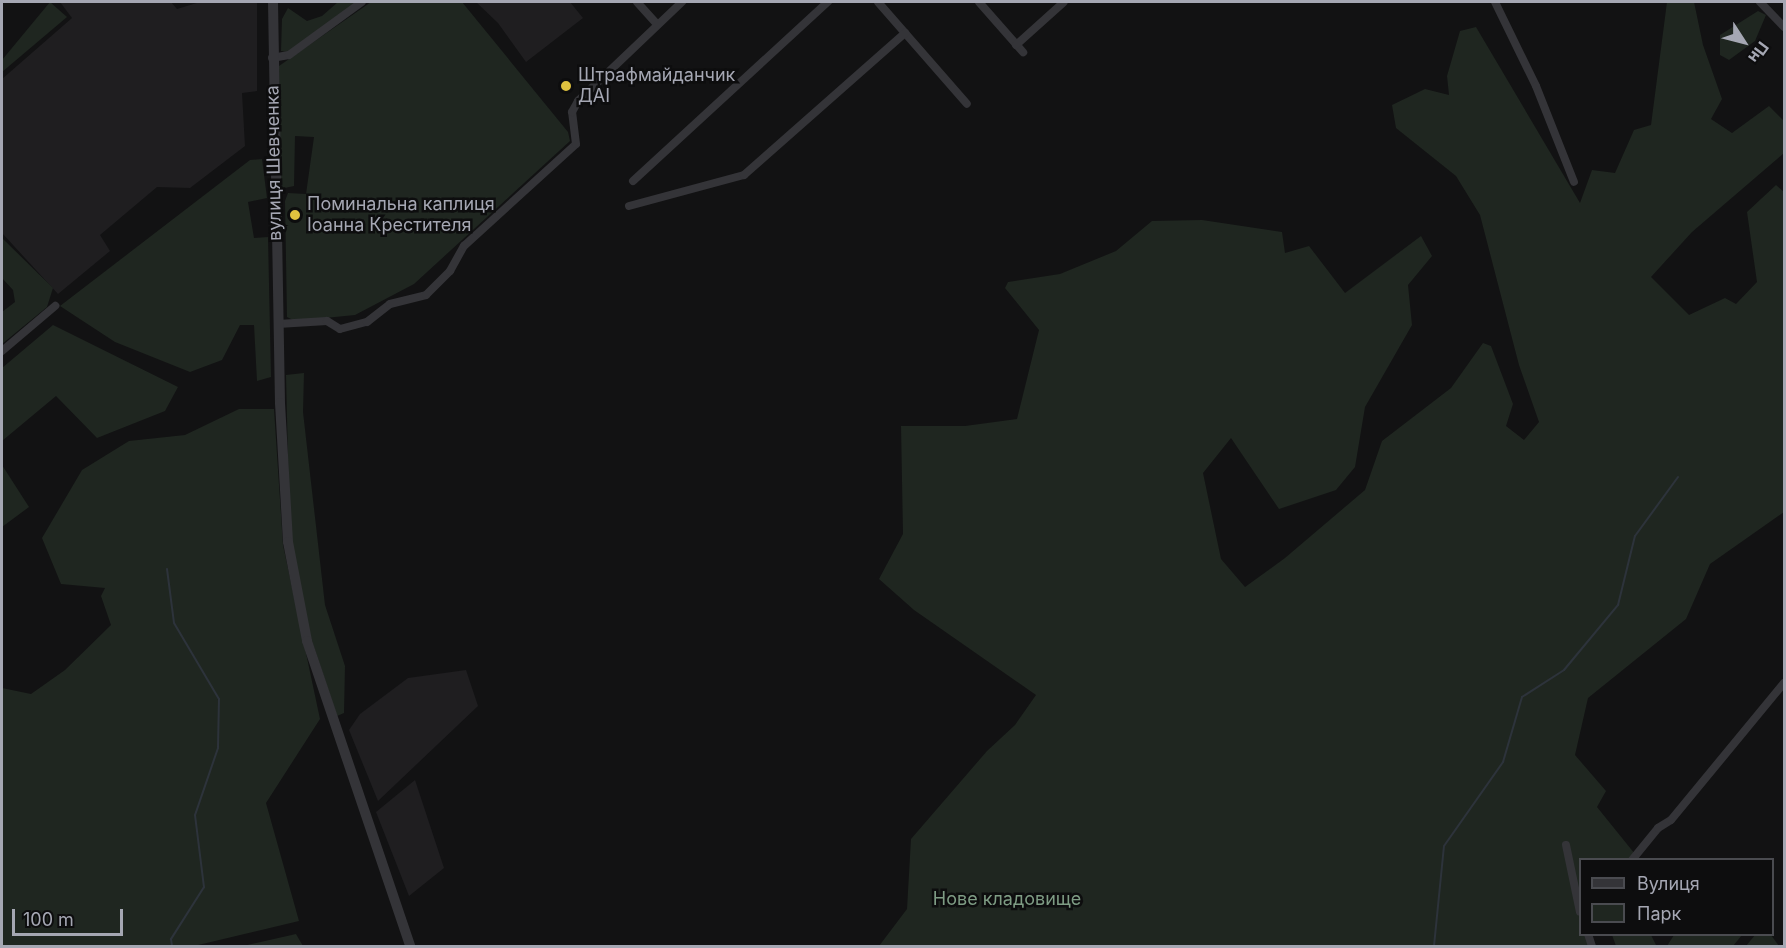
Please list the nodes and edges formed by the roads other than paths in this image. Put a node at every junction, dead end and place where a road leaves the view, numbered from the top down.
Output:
1 (273, 2) edge
2 (362, 2) edge
3 (637, 2) edge
4 (682, 2) edge
5 (828, 2) edge
6 (878, 2) edge
7 (979, 2) edge
8 (1064, 2) edge
9 (1495, 2) edge
10 (1760, 2) edge
11 (657, 24) junction
12 (1785, 27) edge
13 (905, 33) junction
14 (272, 58) junction
15 (967, 104) dead end
16 (633, 181) dead end
17 (1574, 182) dead end
18 (629, 206) dead end
19 (55, 306) dead end
20 (278, 324) junction
21 (2, 351) edge
22 (1785, 683) edge
23 (1566, 845) dead end
24 (1634, 858) edge
25 (1579, 903) edge
26 (410, 946) edge

1 - 14 street, вулиця Шевченка
2 - 14 street
3 - 11 street
4 - 11 street
5 - 16 street
6 - 13 street
7 - 8 street
9 - 17 street
10 - 12 street
11 - 20 street
13 - 15 street
13 - 18 street
14 - 20 street, вулиця Шевченка
19 - 21 street
20 - 26 street, вулиця Шевченка
22 - 24 street
23 - 25 street

